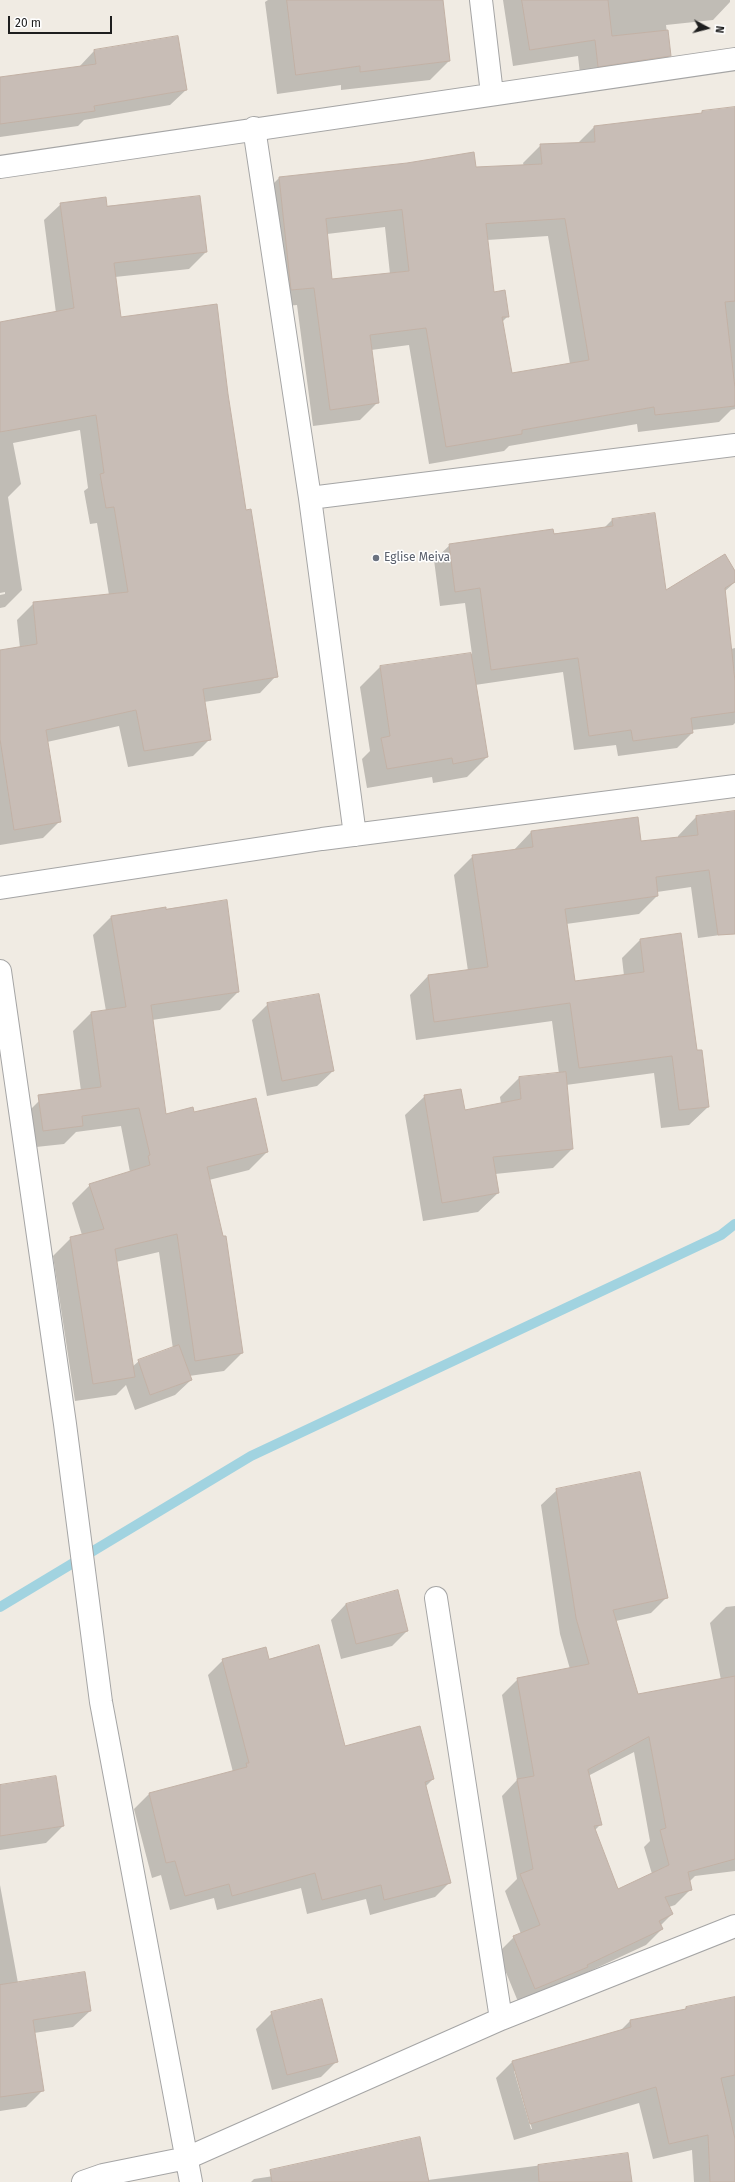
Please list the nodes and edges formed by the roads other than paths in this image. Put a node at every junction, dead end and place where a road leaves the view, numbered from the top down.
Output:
1 (481, 0) edge
2 (735, 59) edge
3 (492, 94) junction
4 (254, 128) junction
5 (0, 167) edge
6 (735, 445) edge
7 (310, 498) junction
8 (735, 786) edge
9 (355, 835) junction
10 (0, 888) edge
11 (0, 971) edge
12 (436, 1598) dead end
13 (735, 1926) edge
14 (501, 2019) junction
15 (188, 2158) junction
16 (83, 2182) edge
17 (191, 2182) edge

1 - 3 street
2 - 3 street
3 - 4 street
4 - 5 street
4 - 7 street
6 - 7 street
7 - 9 street
8 - 9 street
9 - 10 street
11 - 15 street
12 - 14 street
13 - 14 street
14 - 15 street
15 - 16 street
15 - 17 street

